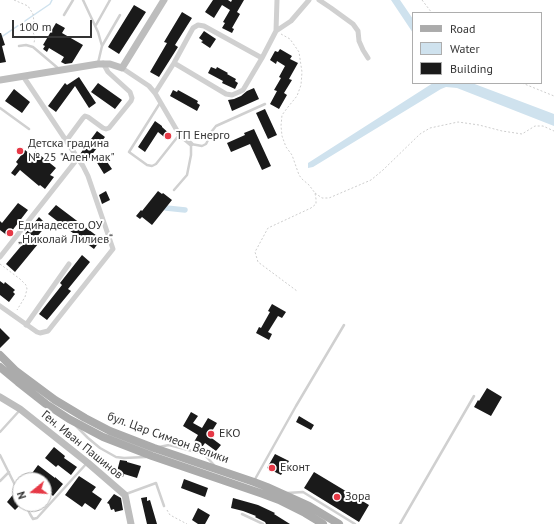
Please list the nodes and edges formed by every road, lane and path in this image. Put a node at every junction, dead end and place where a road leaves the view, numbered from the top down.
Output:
1 (14, 0) edge
2 (73, 0) edge
3 (83, 0) edge
4 (110, 0) edge
5 (164, 0) edge
6 (277, 0) edge
7 (309, 0) edge
8 (319, 0) edge
9 (422, 0) edge
10 (431, 12) edge
11 (64, 15) dead end
12 (120, 15) dead end
13 (96, 25) junction
14 (276, 31) junction
15 (19, 46) dead end
16 (102, 46) junction
17 (33, 47) junction
18 (262, 58) junction
19 (368, 58) dead end
20 (100, 63) junction
21 (174, 63) junction
22 (122, 68) junction
23 (61, 70) junction
24 (24, 76) junction
25 (0, 80) edge
26 (524, 84) edge
27 (155, 93) junction
28 (554, 96) edge
29 (160, 103) junction
30 (265, 104) dead end
31 (0, 108) edge
32 (29, 130) dead end
33 (554, 131) edge
34 (180, 134) junction
35 (66, 141) junction
36 (190, 144) junction
37 (78, 158) junction
38 (174, 190) dead end
39 (314, 193) junction
40 (0, 257) edge
41 (0, 264) edge
42 (69, 264) dead end
43 (297, 291) dead end
44 (0, 306) edge
45 (13, 316) junction
46 (26, 325) junction
47 (344, 325) dead end
48 (0, 355) edge
49 (0, 367) edge
50 (474, 396) dead end
51 (1, 400) edge
52 (20, 409) junction
53 (69, 418) junction
54 (0, 432) edge
55 (153, 452) junction
56 (0, 455) edge
57 (88, 463) junction
58 (9, 472) junction
59 (12, 478) edge
60 (0, 481) edge
61 (254, 482) junction
62 (282, 493) junction
63 (125, 495) junction
64 (52, 502) edge
65 (164, 506) joint
66 (29, 512) edge
67 (43, 512) edge
68 (242, 514) dead end
69 (131, 524) edge
70 (187, 524) edge
71 (263, 524) edge
72 (323, 524) edge
73 (339, 524) edge
74 (355, 524) edge
75 (400, 524) edge

1 - 17 path
2 - 11 lane
3 - 13 lane
4 - 13 lane
5 - 22 street
6 - 14 street
7 - 14 street
8 - 19 street
9 - 10 path
12 - 16 lane
13 - 16 lane
14 - 18 street
14 - 39 path
15 - 17 lane
16 - 20 lane
17 - 23 lane
18 - 21 street
18 - 21 street
20 - 22 street
20 - 23 street
20 - 35 street
21 - 27 street
22 - 27 street
23 - 24 street
24 - 25 street
24 - 35 street
26 - 28 path
27 - 29 street
29 - 34 street
29 - 34 lane
30 - 36 lane
31 - 32 lane
33 - 39 path
34 - 36 street
35 - 37 street
36 - 38 lane
37 - 40 street
37 - 46 street
39 - 43 path
41 - 45 path
42 - 46 street
44 - 45 street
45 - 46 street
47 - 61 lane
48 - 55 main road, бул. Цар Симеон Велики
49 - 53 main road, бул. Цар Симеон Велики
50 - 75 lane
51 - 52 street, Ген. Иван Пашинов
52 - 54 lane
52 - 57 street, Ген. Иван Пашинов
53 - 55 main road, бул. Цар Симеон Велики
53 - 55 lane
55 - 61 main road, бул. Цар Симеон Велики
55 - 72 main road, бул. Цар Симеон Велики
56 - 58 lane
57 - 63 street, Ген. Иван Пашинов
57 - 64 lane
58 - 59 lane
58 - 60 lane
61 - 62 main road, бул. Цар Симеон Велики
62 - 73 main road, бул. Цар Симеон Велики
62 - 74 lane
63 - 65 lane
63 - 69 street, Ген. Иван Пашинов
65 - 70 path
66 - 67 lane
68 - 71 lane

